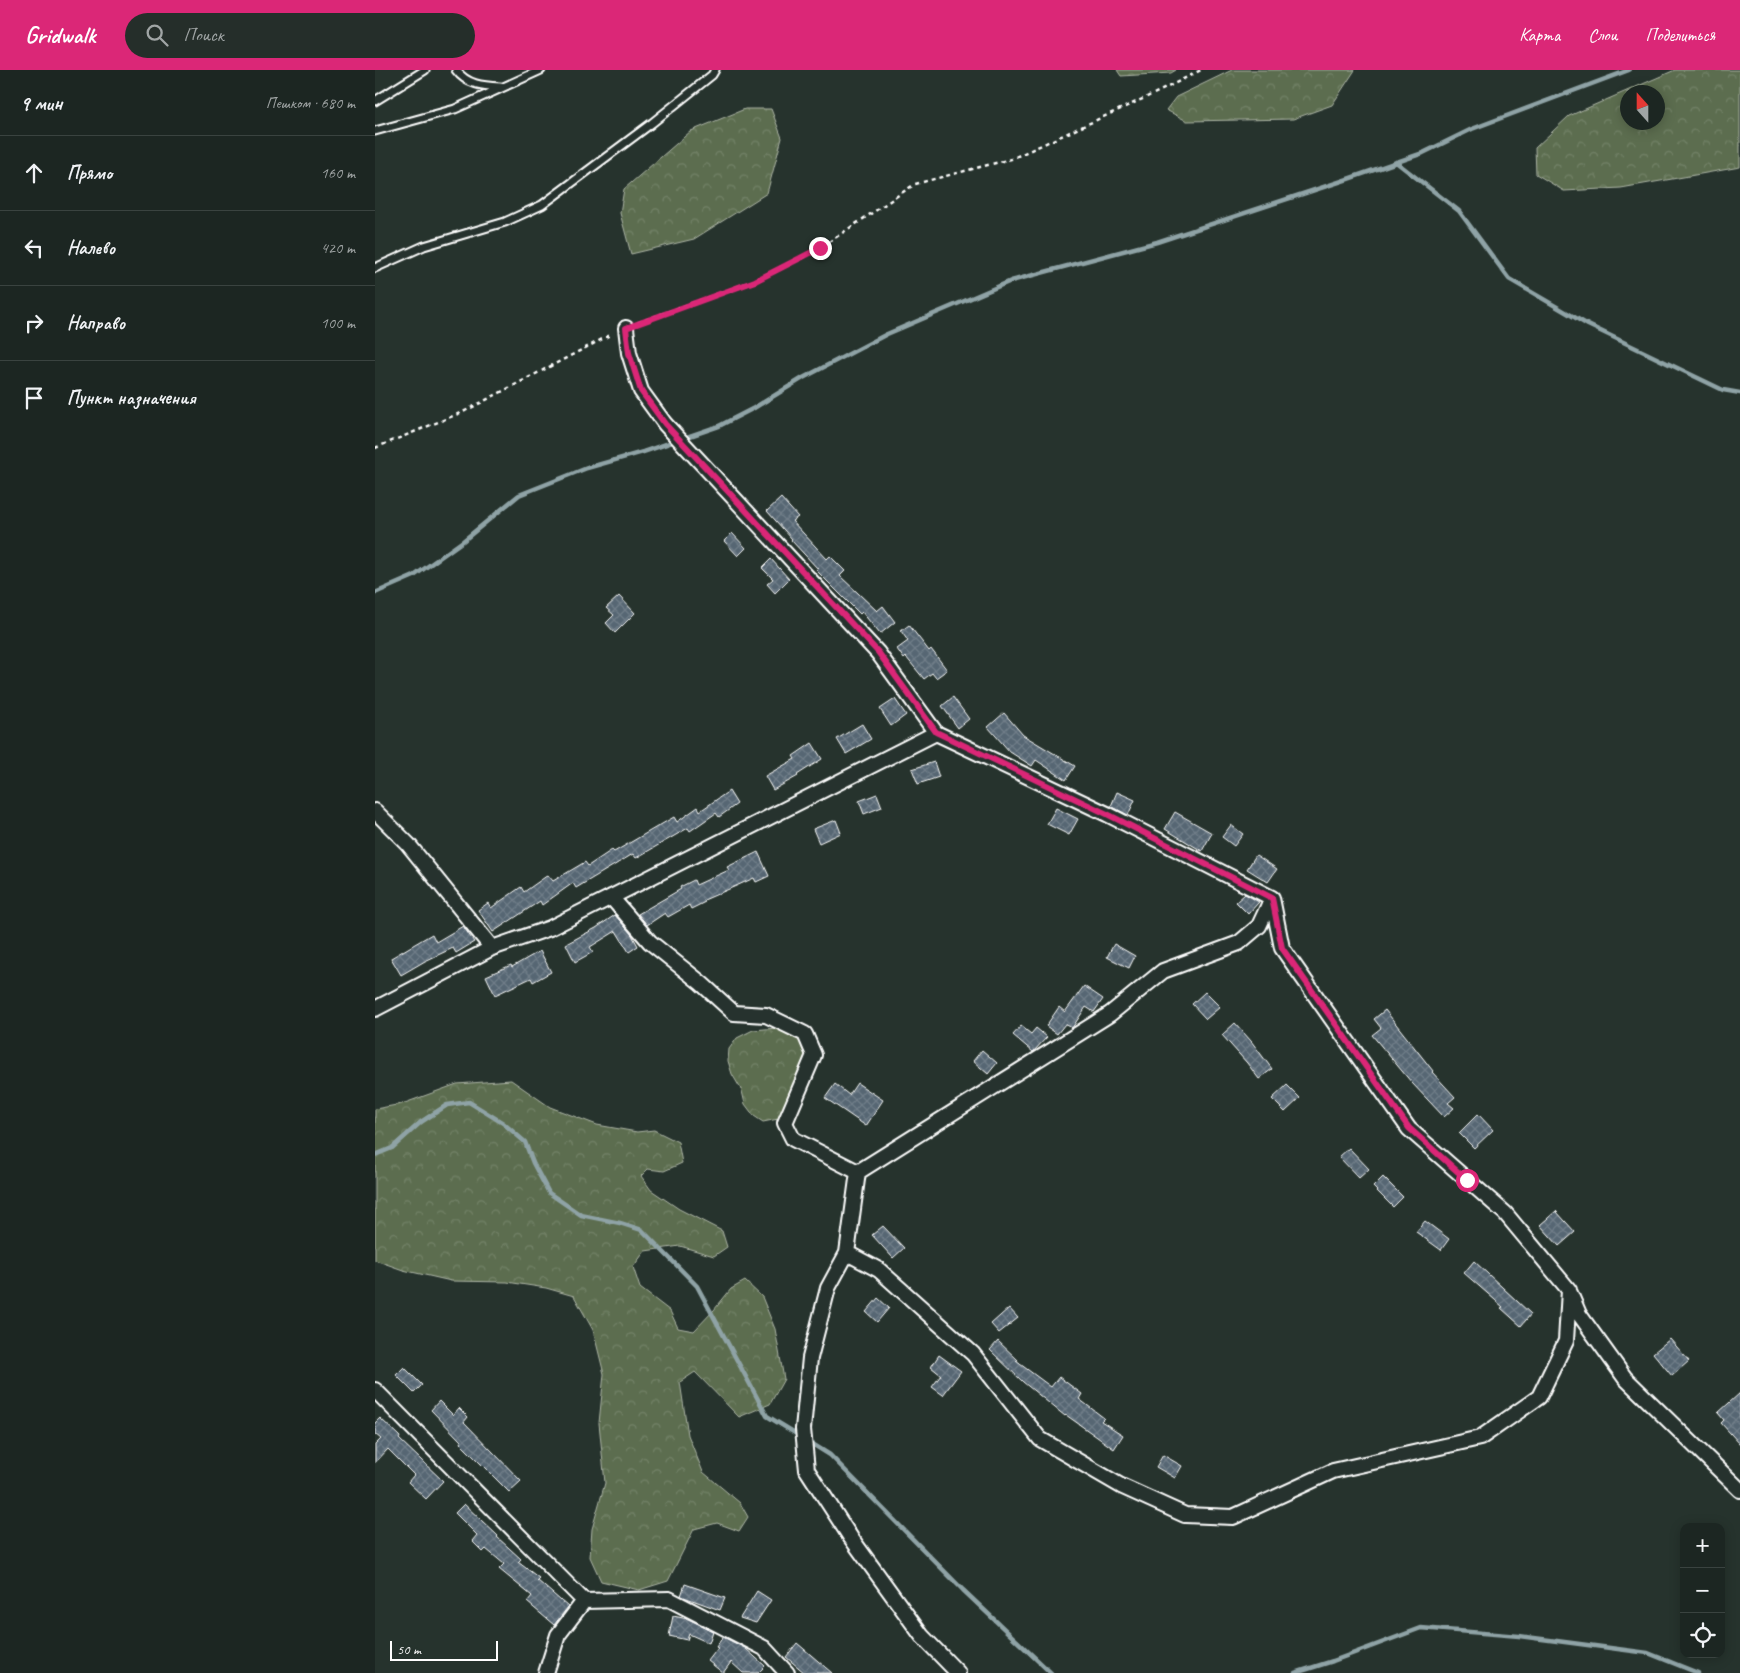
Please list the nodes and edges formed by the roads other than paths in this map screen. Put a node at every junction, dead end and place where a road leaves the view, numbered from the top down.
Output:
1 (425, 70) edge
2 (456, 70) edge
3 (541, 70) edge
4 (715, 70) edge
5 (503, 87) junction
6 (375, 101) edge
7 (375, 131) edge
8 (375, 268) edge
9 (626, 328) road end
10 (936, 732) junction
11 (375, 811) edge
12 (611, 896) junction
13 (1272, 898) junction
14 (492, 948) junction
15 (375, 1008) edge
16 (858, 1172) junction
17 (847, 1253) junction
18 (1569, 1290) junction
19 (375, 1390) edge
20 (1740, 1490) edge
21 (584, 1601) junction
22 (546, 1673) edge
23 (787, 1673) edge
24 (958, 1673) edge

1 - 6 lane
2 - 5 lane
3 - 5 lane
4 - 8 lane
5 - 7 lane
9 - 10 street
10 - 12 street
10 - 13 street
11 - 14 street
12 - 14 street
12 - 16 street
13 - 16 street
13 - 18 street
14 - 15 street
16 - 17 street
17 - 18 street
17 - 24 street
18 - 20 street
19 - 21 street
21 - 22 street
21 - 23 street

